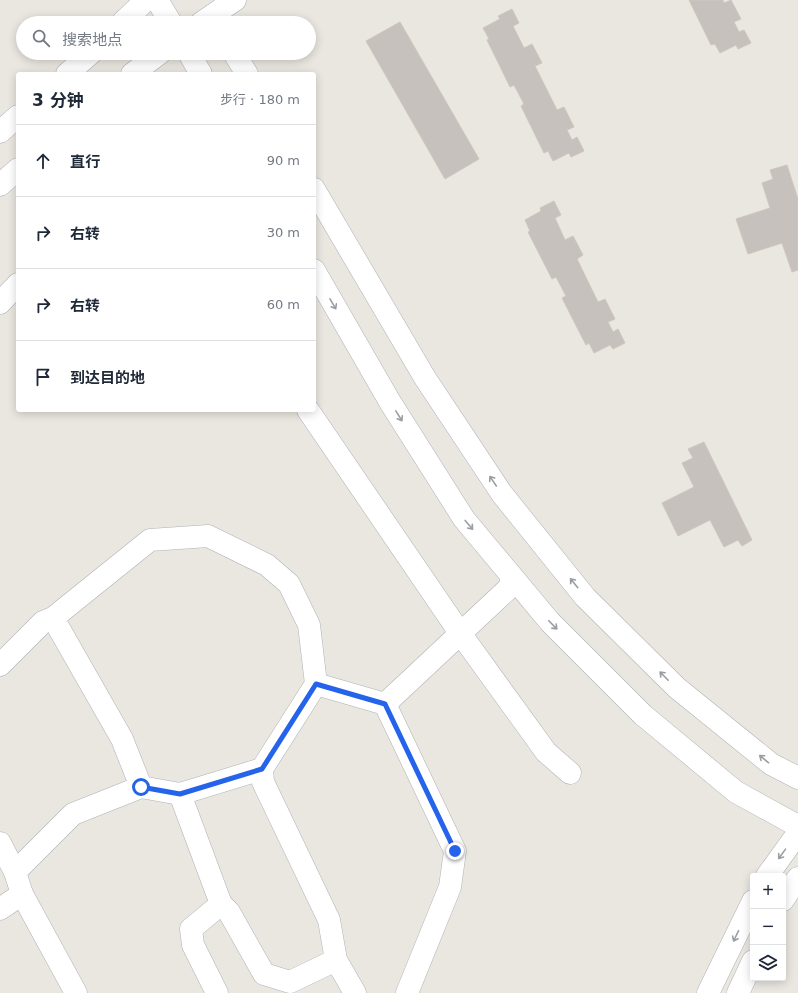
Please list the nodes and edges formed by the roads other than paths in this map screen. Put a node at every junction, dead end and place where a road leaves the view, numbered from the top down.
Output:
1 (146, 0) edge
2 (157, 0) edge
3 (235, 0) edge
4 (208, 15) edge
5 (129, 16) edge
6 (167, 16) edge
7 (83, 60) edge
8 (151, 60) edge
9 (193, 60) edge
10 (238, 60) edge
11 (68, 72) edge
12 (135, 72) edge
13 (200, 72) edge
14 (246, 72) edge
15 (16, 118) edge
16 (0, 132) edge
17 (16, 172) edge
18 (0, 185) edge
19 (316, 192) edge
20 (316, 273) edge
21 (16, 286) edge
22 (0, 304) edge
23 (309, 412) edge
24 (512, 577) junction
25 (53, 618) junction
26 (460, 633) junction
27 (0, 665) edge
28 (316, 684) junction
29 (385, 704) junction
30 (262, 769) junction
31 (570, 773) dead end
32 (798, 778) edge
33 (141, 787) junction
34 (180, 794) junction
35 (798, 826) edge
36 (798, 833) edge
37 (0, 843) edge
38 (15, 872) junction
39 (769, 873) edge
40 (798, 878) edge
41 (22, 894) junction
42 (786, 896) edge
43 (221, 904) junction
44 (750, 907) edge
45 (0, 909) edge
46 (336, 960) junction
47 (750, 967) edge
48 (76, 993) edge
49 (217, 993) edge
50 (355, 993) edge
51 (407, 993) edge
52 (708, 993) edge
53 (738, 993) edge

1 - 5 street
2 - 6 street
3 - 4 street
7 - 11 street
8 - 12 street
9 - 13 street
10 - 14 street
15 - 16 street
17 - 18 street
32 -> 19 street
20 -> 24 street
21 - 22 street
23 - 26 street
24 - 26 street
24 -> 35 street
25 - 27 street
25 - 28 street
25 - 33 street
26 - 29 street
26 - 31 street
28 - 29 street
28 - 30 street
29 - 51 street
30 - 34 street
30 - 46 street
33 - 34 street
33 - 38 street
34 - 43 street
36 -> 39 street
37 - 38 street
38 - 41 street
40 - 42 street
41 - 45 street
41 - 48 street
43 - 46 street
43 - 49 street
44 -> 52 street
46 - 50 street
47 - 53 street

